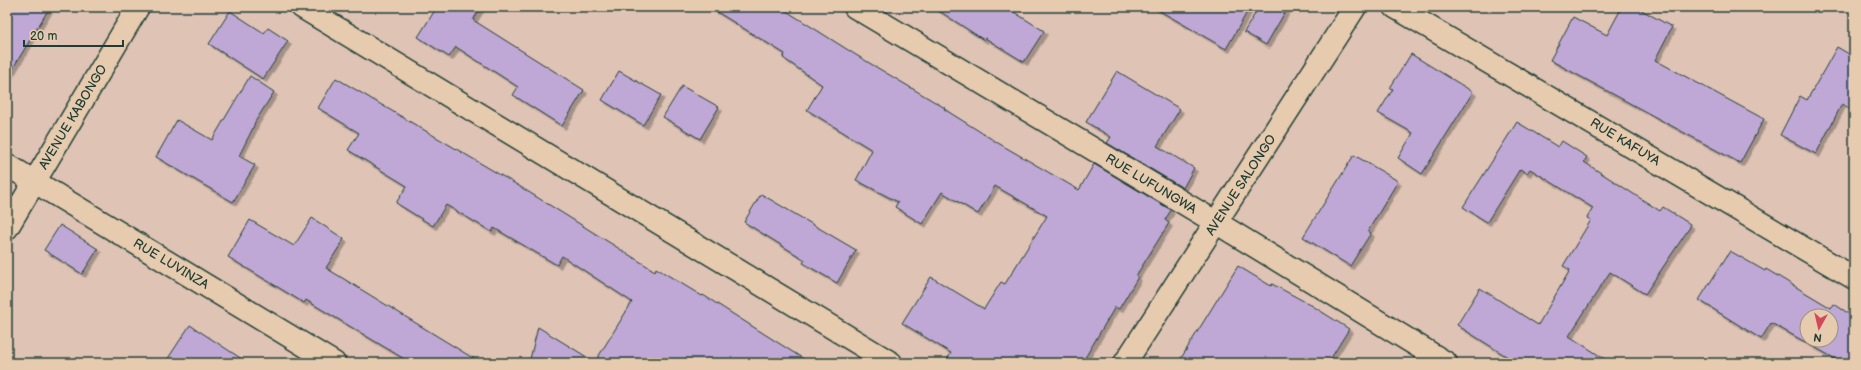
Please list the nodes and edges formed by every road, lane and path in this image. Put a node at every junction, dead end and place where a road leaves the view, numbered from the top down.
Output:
1 (138, 7) edge
2 (302, 7) edge
3 (855, 7) edge
4 (1355, 7) edge
5 (1395, 7) edge
6 (7, 165) edge
7 (35, 181) junction
8 (1216, 222) junction
9 (7, 228) edge
10 (1854, 278) edge
11 (334, 363) edge
12 (891, 363) edge
13 (1125, 363) edge
14 (1446, 363) edge

1 - 7 street, AVENUE KABONGO
2 - 12 street
3 - 8 street, RUE LUFUNGWA
4 - 8 street, AVENUE SALONGO
5 - 10 street, RUE KAFUYA
6 - 7 street, RUE LUVINZA
7 - 9 street, AVENUE KABONGO
7 - 11 street, RUE LUVINZA
8 - 13 street, AVENUE SALONGO
8 - 14 street, RUE LUFUNGWA

